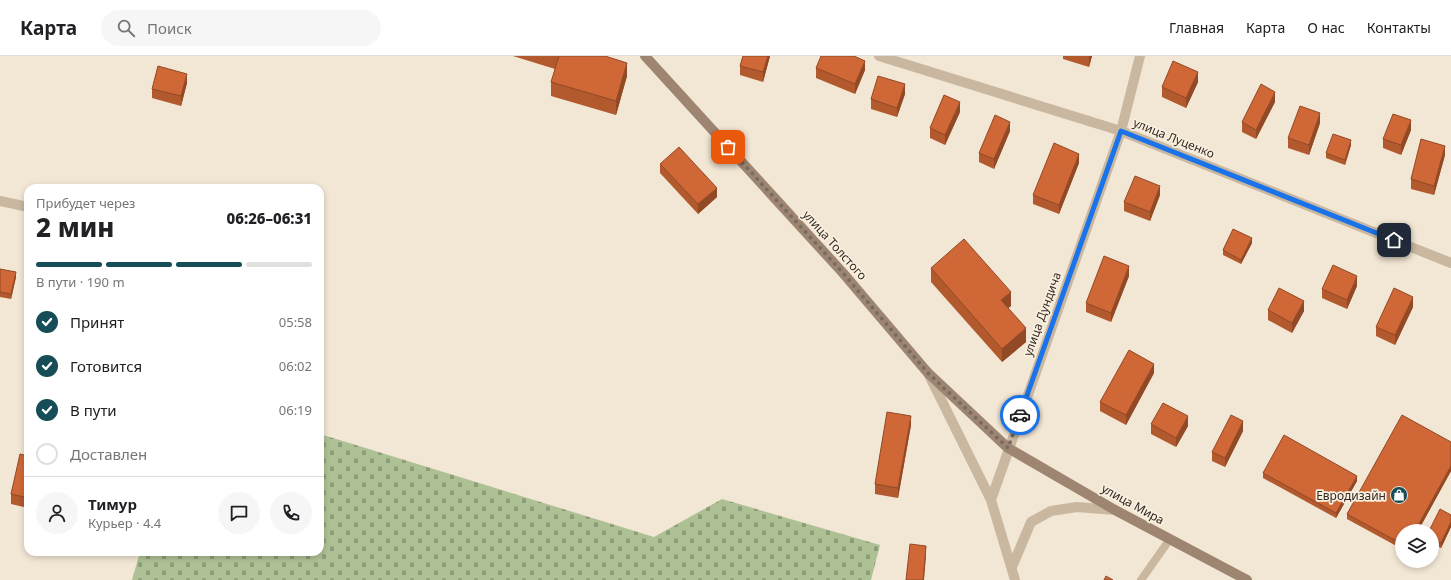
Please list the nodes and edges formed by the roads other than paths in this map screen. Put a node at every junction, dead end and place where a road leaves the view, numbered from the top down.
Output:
1 (645, 56) edge
2 (880, 56) edge
3 (1140, 56) edge
4 (1121, 131) junction
5 (0, 201) edge
6 (24, 206) edge
7 (1451, 263) edge
8 (928, 373) junction
9 (1008, 448) junction
10 (991, 500) junction
11 (1115, 510) junction
12 (1170, 539) junction
13 (1012, 568) junction
14 (1015, 580) edge
15 (1141, 580) edge
16 (1247, 580) edge

1 - 8 main road, улица Толстого
2 - 4 street, улица Луценко
3 - 4 street, улица Дундича
4 - 7 street, улица Луценко
4 - 9 street, улица Дундича
5 - 6 street
8 - 9 main road, улица Толстого
8 - 10 street
9 - 10 street, улица Дундича
9 - 11 main road, улица Мира
10 - 13 street
11 - 12 main road, улица Мира
11 - 13 street
12 - 15 lane
12 - 16 main road, улица Мира
13 - 14 street

